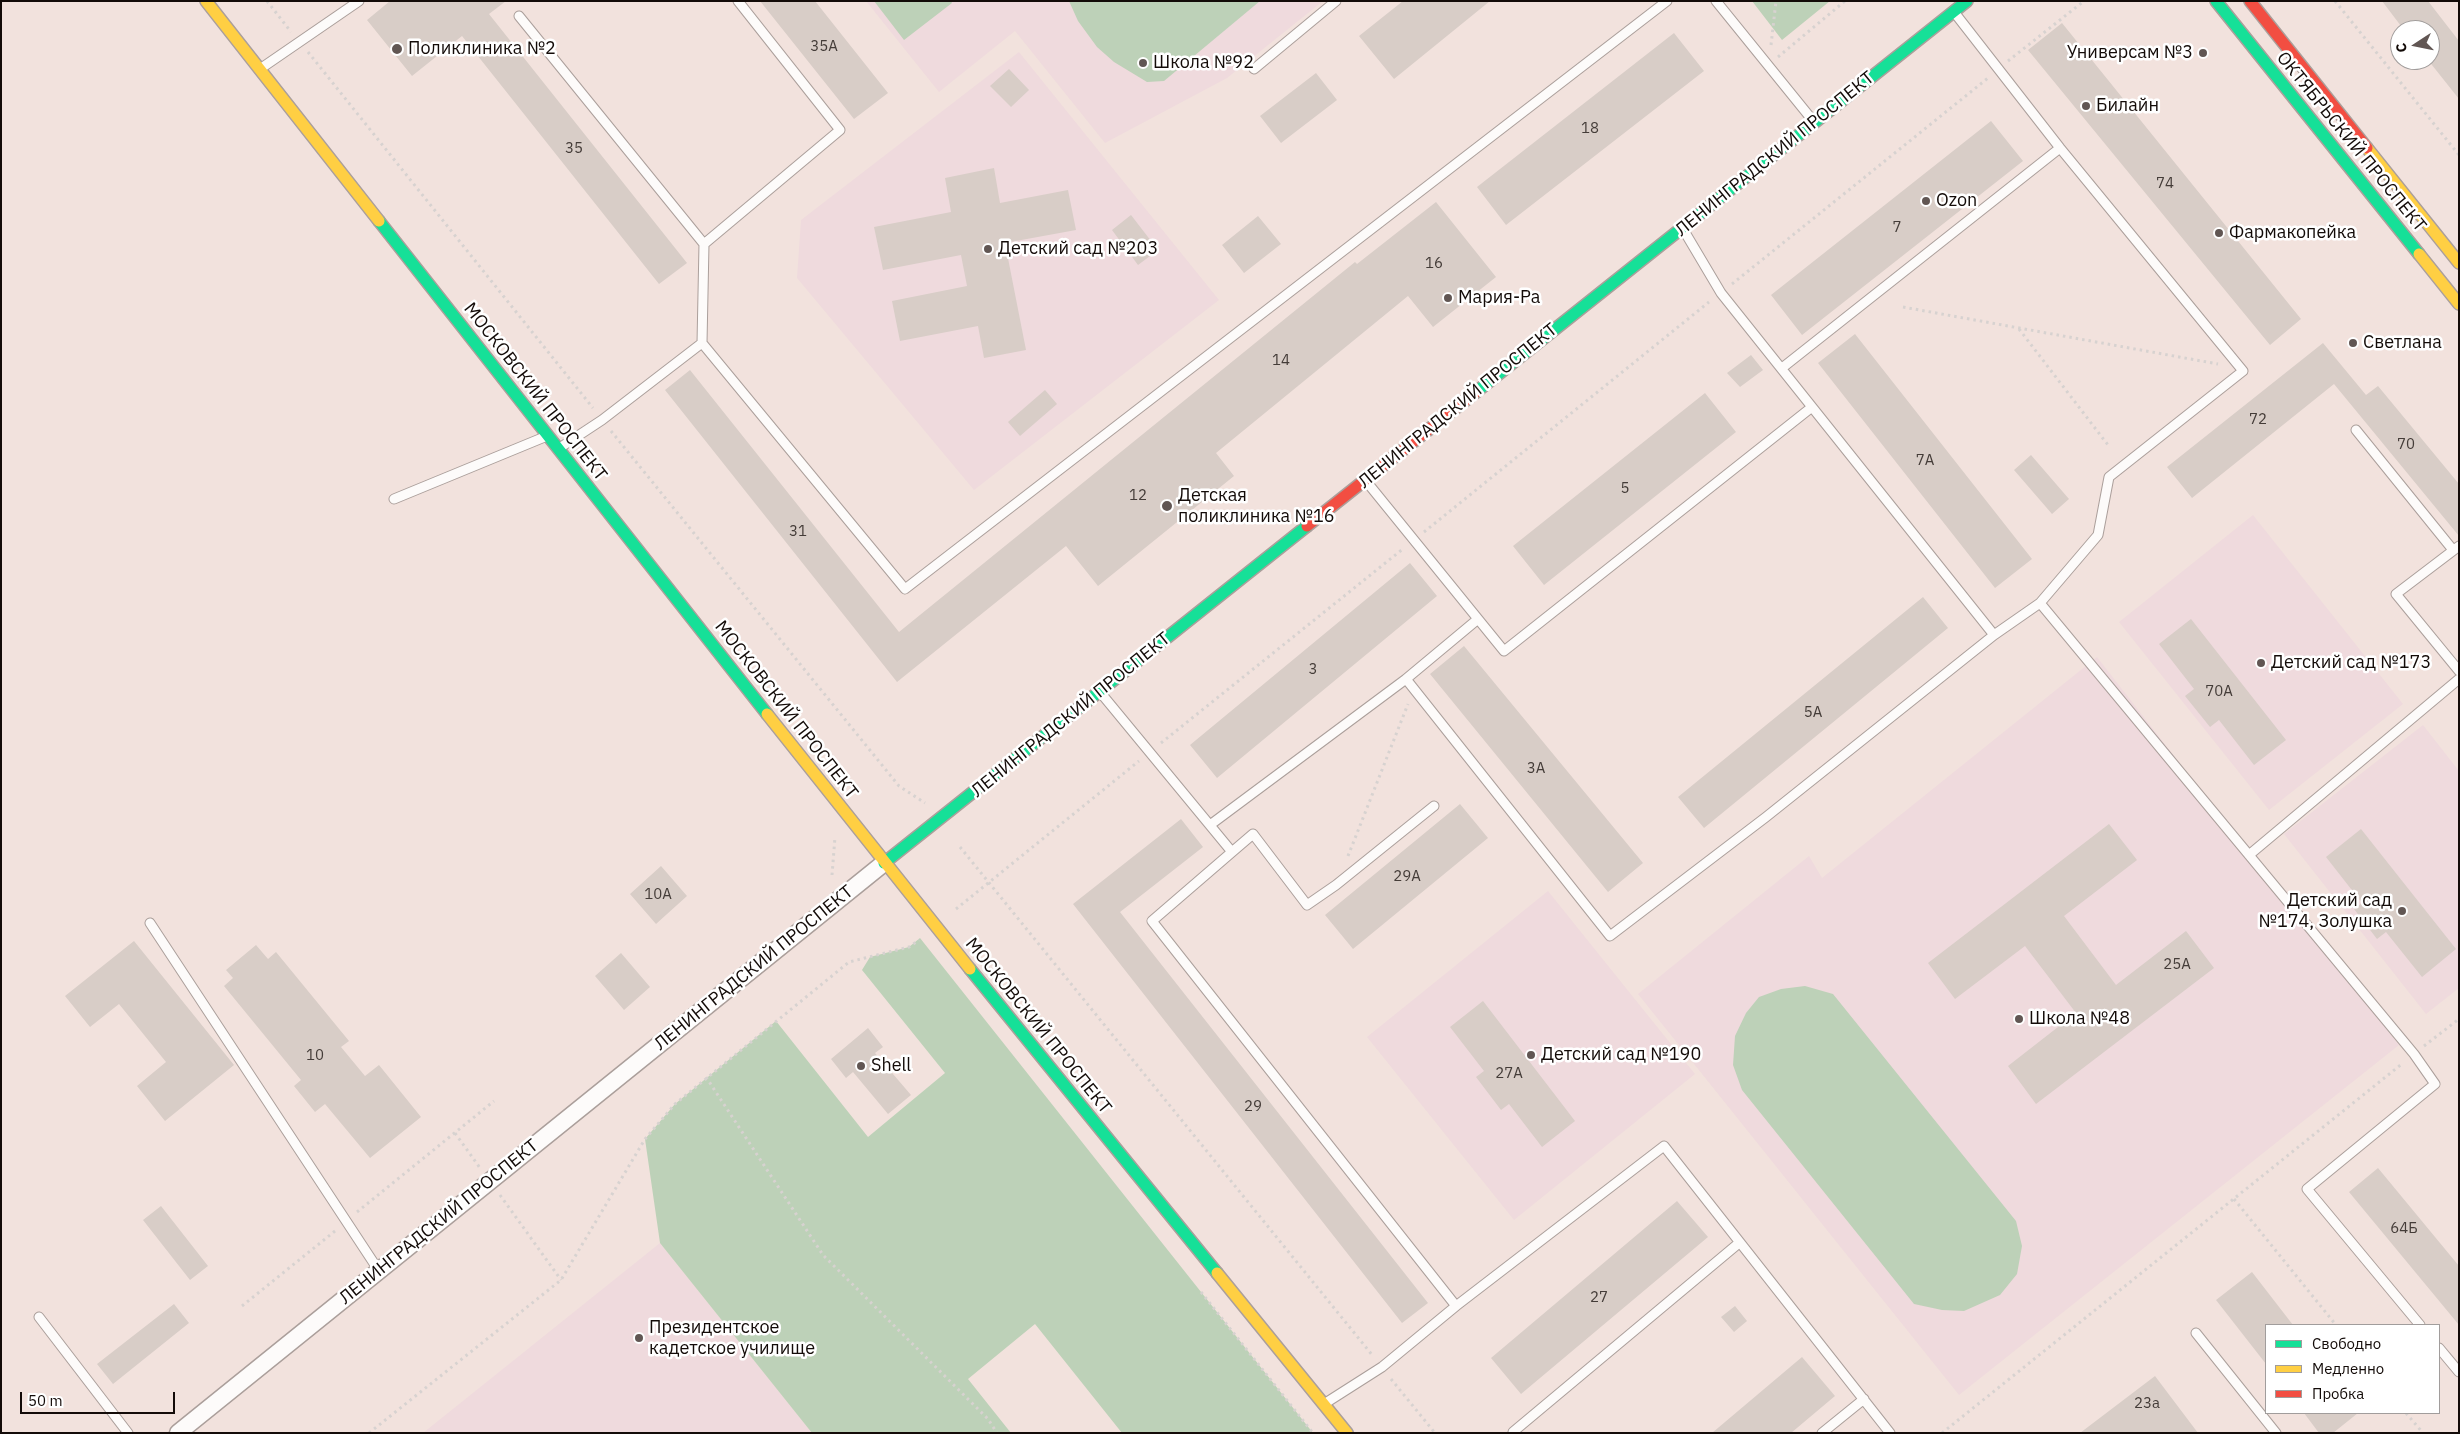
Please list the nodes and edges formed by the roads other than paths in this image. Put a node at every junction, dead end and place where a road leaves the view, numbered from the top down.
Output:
1 (206, 1) edge
2 (359, 1) edge
3 (738, 1) edge
4 (1336, 1) edge
5 (1667, 1) edge
6 (1716, 1) edge
7 (1966, 1) edge
8 (2216, 1) edge
9 (2250, 1) edge
10 (1954, 12) junction
11 (519, 16) dead end
12 (1254, 69) dead end
13 (259, 70) junction
14 (1815, 122) junction
15 (2060, 148) junction
16 (1682, 228) junction
17 (704, 244) junction
18 (2459, 263) edge
19 (2459, 304) edge
20 (702, 343) junction
21 (1782, 368) junction
22 (1812, 407) junction
23 (2356, 430) dead end
24 (548, 436) junction
25 (558, 449) junction
26 (1365, 480) junction
27 (394, 499) dead end
28 (2456, 548) edge
29 (2040, 603) junction
30 (1478, 619) junction
31 (1994, 635) junction
32 (2459, 671) edge
33 (1406, 679) junction
34 (2459, 679) edge
35 (1100, 692) junction
36 (1434, 806) dead end
37 (1210, 825) junction
38 (1232, 852) junction
39 (2249, 855) junction
40 (884, 863) junction
41 (150, 923) dead end
42 (1739, 1243) junction
43 (379, 1271) junction
44 (1456, 1306) junction
45 (39, 1317) dead end
46 (2419, 1324) edge
47 (2196, 1333) dead end
48 (2440, 1349) edge
49 (2459, 1372) edge
50 (1864, 1399) junction
51 (1324, 1404) junction
52 (1513, 1432) edge
53 (128, 1433) edge
54 (178, 1433) edge
55 (1347, 1433) edge
56 (1822, 1433) edge
57 (1890, 1433) edge
58 (2276, 1433) edge

1 - 13 street, МОСКОВСКИЙ ПРОСПЕКТ
2 - 13 lane
3 - 17 lane
4 - 12 lane
5 - 20 lane
6 - 14 lane
7 - 10 street, ЛЕНИНГРАДСКИЙ ПРОСПЕКТ
8 - 19 street, ОКТЯБРЬСКИЙ ПРОСПЕКТ
9 - 18 street, ОКТЯБРЬСКИЙ ПРОСПЕКТ
10 - 14 street, ЛЕНИНГРАДСКИЙ ПРОСПЕКТ
10 - 15 lane
11 - 17 lane
13 - 24 street, МОСКОВСКИЙ ПРОСПЕКТ
14 - 16 street, ЛЕНИНГРАДСКИЙ ПРОСПЕКТ
15 - 21 lane
15 - 29 lane
16 - 21 lane
16 - 26 street, ЛЕНИНГРАДСКИЙ ПРОСПЕКТ
17 - 20 lane
20 - 25 lane
21 - 22 lane
22 - 30 lane
22 - 31 lane
23 - 28 lane
24 - 25 street, МОСКОВСКИЙ ПРОСПЕКТ
24 - 27 lane
25 - 40 street, МОСКОВСКИЙ ПРОСПЕКТ
26 - 30 lane
26 - 35 street, ЛЕНИНГРАДСКИЙ ПРОСПЕКТ
28 - 32 lane
29 - 31 lane
29 - 39 lane
30 - 33 lane
31 - 33 lane
33 - 37 lane
34 - 39 lane
35 - 37 lane
35 - 40 street, ЛЕНИНГРАДСКИЙ ПРОСПЕКТ
36 - 38 lane
37 - 38 lane
38 - 44 lane
39 - 46 lane
40 - 43 street, ЛЕНИНГРАДСКИЙ ПРОСПЕКТ
40 - 51 street, МОСКОВСКИЙ ПРОСПЕКТ
41 - 43 lane
42 - 44 lane
42 - 50 lane
42 - 52 lane
43 - 54 street, ЛЕНИНГРАДСКИЙ ПРОСПЕКТ
44 - 51 lane
45 - 53 lane
47 - 58 lane
48 - 49 lane
50 - 56 lane
50 - 57 lane
51 - 55 street, МОСКОВСКИЙ ПРОСПЕКТ

